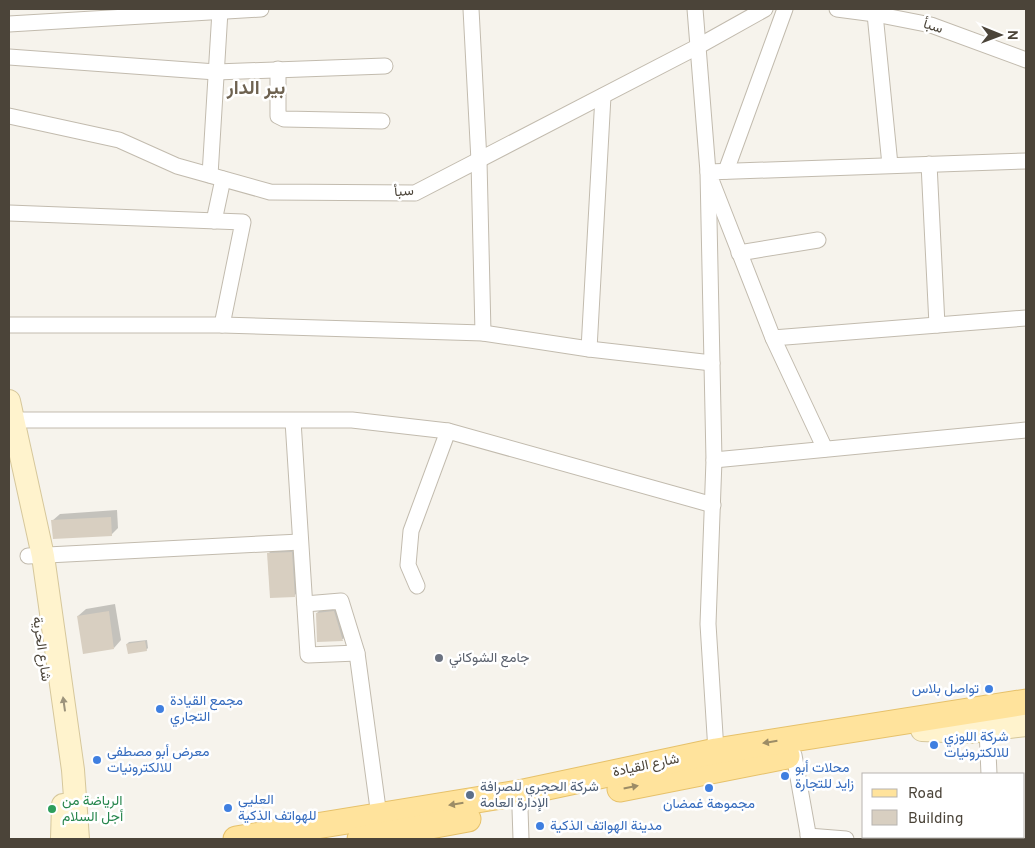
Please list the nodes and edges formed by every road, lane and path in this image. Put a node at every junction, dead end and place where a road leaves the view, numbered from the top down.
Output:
1 (251, 9) edge
2 (261, 9) edge
3 (471, 9) edge
4 (695, 9) edge
5 (765, 9) edge
6 (785, 9) edge
7 (837, 9) edge
8 (220, 12) junction
9 (876, 14) junction
10 (52, 16) edge
11 (9, 24) edge
12 (697, 47) junction
13 (9, 57) edge
14 (1026, 60) edge
15 (385, 66) dead end
16 (278, 69) junction
17 (216, 72) junction
18 (603, 96) junction
19 (9, 116) edge
20 (382, 121) dead end
21 (1026, 160) edge
22 (479, 161) junction
23 (929, 164) junction
24 (890, 165) junction
25 (726, 171) junction
26 (708, 172) junction
27 (216, 177) junction
28 (9, 212) edge
29 (214, 221) junction
30 (818, 240) dead end
31 (739, 253) junction
32 (1026, 318) edge
33 (9, 325) edge
34 (222, 325) junction
35 (937, 325) junction
36 (483, 333) junction
37 (773, 338) junction
38 (589, 349) junction
39 (712, 362) junction
40 (11, 410) edge
41 (293, 421) junction
42 (1026, 430) edge
43 (448, 431) junction
44 (825, 449) junction
45 (714, 460) junction
46 (9, 461) edge
47 (713, 506) junction
48 (300, 542) junction
49 (36, 556) junction
50 (417, 586) dead end
51 (305, 604) junction
52 (357, 653) junction
53 (1026, 696) edge
54 (1026, 702) edge
55 (1026, 714) edge
56 (922, 724) junction
57 (1026, 725) edge
58 (987, 730) junction
59 (716, 751) junction
60 (794, 754) junction
61 (989, 773) edge
62 (520, 809) junction
63 (379, 816) junction
64 (809, 838) edge
65 (62, 839) edge
66 (78, 839) edge
67 (236, 839) edge
68 (360, 839) edge
69 (521, 839) edge
70 (846, 839) edge

1 - 2 street
1 - 8 street
3 - 22 street
4 - 12 street
5 - 12 street, سبأ
6 - 25 street
7 - 9 street, سبأ
8 - 10 street
8 - 17 street
9 - 14 street, سبأ
9 - 24 street
10 - 11 street
12 - 18 street, سبأ
12 - 26 street
13 - 17 street
15 - 16 street
16 - 17 street
16 - 20 street
17 - 27 street
18 - 22 street, سبأ
18 - 38 street
19 - 27 street, سبأ
21 - 23 street
22 - 27 street, سبأ
22 - 36 street
23 - 24 street
23 - 35 street
24 - 25 street
25 - 26 street
26 - 31 street
26 - 39 street
27 - 29 street
28 - 29 street
29 - 34 street
30 - 31 street
31 - 37 street
32 - 35 street
33 - 34 street
34 - 36 street
35 - 37 street
36 - 38 street
37 - 44 street
38 - 39 street
39 - 45 street
40 - 41 street
40 - 49 street
41 - 43 street
41 - 48 street
42 - 44 street
43 - 47 street
43 - 50 street
44 - 45 street
45 - 47 street
46 - 49 street, شارع الحرية
47 - 59 street
48 - 49 street
48 - 51 street
49 - 65 street, شارع الحرية
66 -> 49 street
51 - 52 street
51 - 52 street
52 - 63 street
53 - 56 street
54 - 56 main road, شارع القيادة
55 - 56 main road, شارع القيادة
56 - 58 street
56 -> 59 main road, شارع القيادة
56 - 60 main road, شارع القيادة
57 - 58 street
58 - 61 street
59 -> 63 main road, شارع القيادة
62 -> 60 main road, شارع القيادة
60 - 64 street
62 - 68 main road, شارع القيادة
62 - 69 street
63 - 67 main road, شارع القيادة
64 - 70 street

